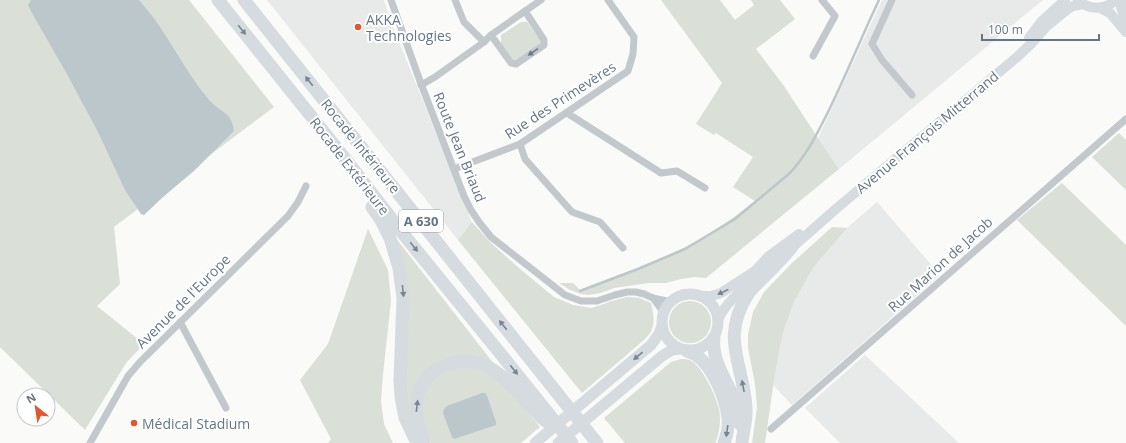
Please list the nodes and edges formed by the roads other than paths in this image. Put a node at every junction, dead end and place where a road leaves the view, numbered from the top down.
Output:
1 (218, 0) edge
2 (244, 0) edge
3 (391, 0) edge
4 (455, 0) edge
5 (541, 0) edge
6 (608, 0) edge
7 (822, 0) edge
8 (892, 0) edge
9 (1064, 0) edge
10 (1116, 0) edge
11 (1121, 0) edge
12 (1080, 2) edge
13 (1100, 8) junction
14 (525, 11) junction
15 (1126, 20) edge
16 (1126, 32) edge
17 (491, 35) junction
18 (484, 42) junction
19 (813, 56) dead end
20 (1017, 57) junction
21 (421, 85) junction
22 (912, 95) dead end
23 (567, 113) junction
24 (1126, 119) edge
25 (520, 144) junction
26 (347, 161) junction
27 (454, 169) junction
28 (306, 186) dead end
29 (705, 188) dead end
30 (837, 208) junction
31 (792, 247) junction
32 (623, 248) dead end
33 (699, 296) junction
34 (653, 298) junction
35 (671, 302) junction
36 (664, 313) junction
37 (718, 320) junction
38 (180, 322) junction
39 (662, 326) junction
40 (714, 338) junction
41 (520, 346) junction
42 (684, 350) junction
43 (401, 365) junction
44 (226, 408) dead end
45 (771, 429) dead end
46 (566, 441) edge
47 (742, 441) edge
48 (90, 443) edge
49 (408, 443) edge
50 (417, 443) edge
51 (425, 443) edge
52 (535, 443) edge
53 (597, 443) edge
54 (607, 443) edge
55 (724, 443) edge

1 -> 26 highway, Rocade Extérieure / A 630
41 -> 2 highway, Rocade Intérieure / A 630
3 - 21 street, Route Jean Briaud
4 - 18 street
5 - 14 street
6 - 23 street, Rue des Primevères
7 - 19 street
8 - 22 street
9 - 20 main road, Avenue François Mitterrand
10 - 13 main road
11 - 15 main road
12 - 13 main road
12 - 20 main road, Avenue François Mitterrand
13 - 16 main road
14 - 17 street
14 -> 17 street
17 - 18 street
18 - 21 street
20 - 30 main road, Avenue François Mitterrand
21 - 27 street, Route Jean Briaud
23 - 25 street, Rue des Primevères
23 - 29 street
24 - 45 street, Rue Marion de Jacob
25 - 27 street, Rue des Primevères
25 - 32 street
26 -> 43 highway
26 -> 46 highway, Rocade Extérieure / A 630
27 - 34 street, Route Jean Briaud
28 - 38 street, Avenue de l'Europe
30 - 31 main road, Avenue François Mitterrand
30 -> 33 main road, Avenue François Mitterrand
31 - 37 main road, Avenue François Mitterrand
47 -> 31 highway
33 - 35 main road, Avenue François Mitterrand
33 - 37 main road
34 - 35 street, Route Jean Briaud
34 - 36 street
35 - 36 main road
36 - 39 main road
37 - 40 main road, Avenue François Mitterrand
38 - 44 street
38 - 48 street, Avenue de l'Europe
39 - 42 main road
39 -> 52 main road
40 - 42 main road
40 - 47 highway
41 - 53 highway, Rocade Intérieure / A 630
41 - 54 highway
42 - 46 main road
42 -> 55 highway
43 - 49 highway
43 - 50 highway
51 -> 46 highway

